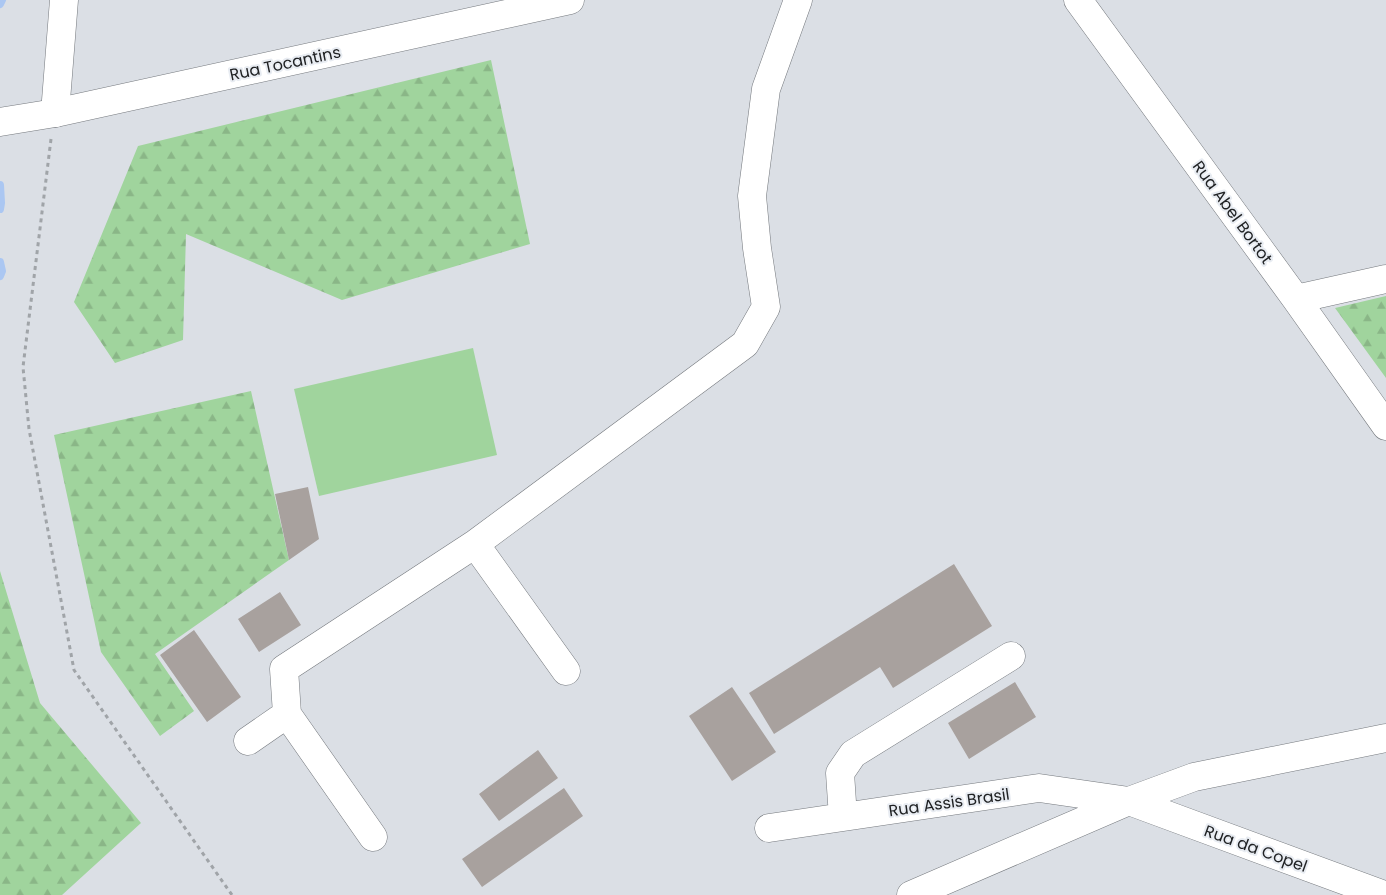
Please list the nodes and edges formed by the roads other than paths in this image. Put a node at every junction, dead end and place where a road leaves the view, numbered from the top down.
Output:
1 (570, 0) edge
2 (798, 0) edge
3 (1078, 0) edge
4 (58, 6) edge
5 (55, 113) junction
6 (0, 122) edge
7 (1386, 278) edge
8 (1296, 299) junction
9 (1386, 426) edge
10 (474, 544) junction
11 (1011, 656) dead end
12 (566, 671) dead end
13 (287, 714) junction
14 (1386, 738) edge
15 (248, 741) dead end
16 (1129, 801) junction
17 (843, 817) junction
18 (769, 828) dead end
19 (373, 838) dead end
20 (911, 895) edge
21 (1384, 895) edge

1 - 5 street, Rua Tocantins
2 - 10 street
3 - 8 street, Rua Abel Bortot
4 - 5 street
5 - 6 street, Rua Tocantins
7 - 8 street
8 - 9 street, Rua Abel Bortot
10 - 12 street
10 - 13 street
11 - 17 street
13 - 15 street
13 - 19 street
14 - 16 street, Rua Assis Brasil
16 - 17 street, Rua Assis Brasil
16 - 20 street, Rua Assis Brasil
16 - 21 street, Rua da Copel
17 - 18 street, Rua Assis Brasil

